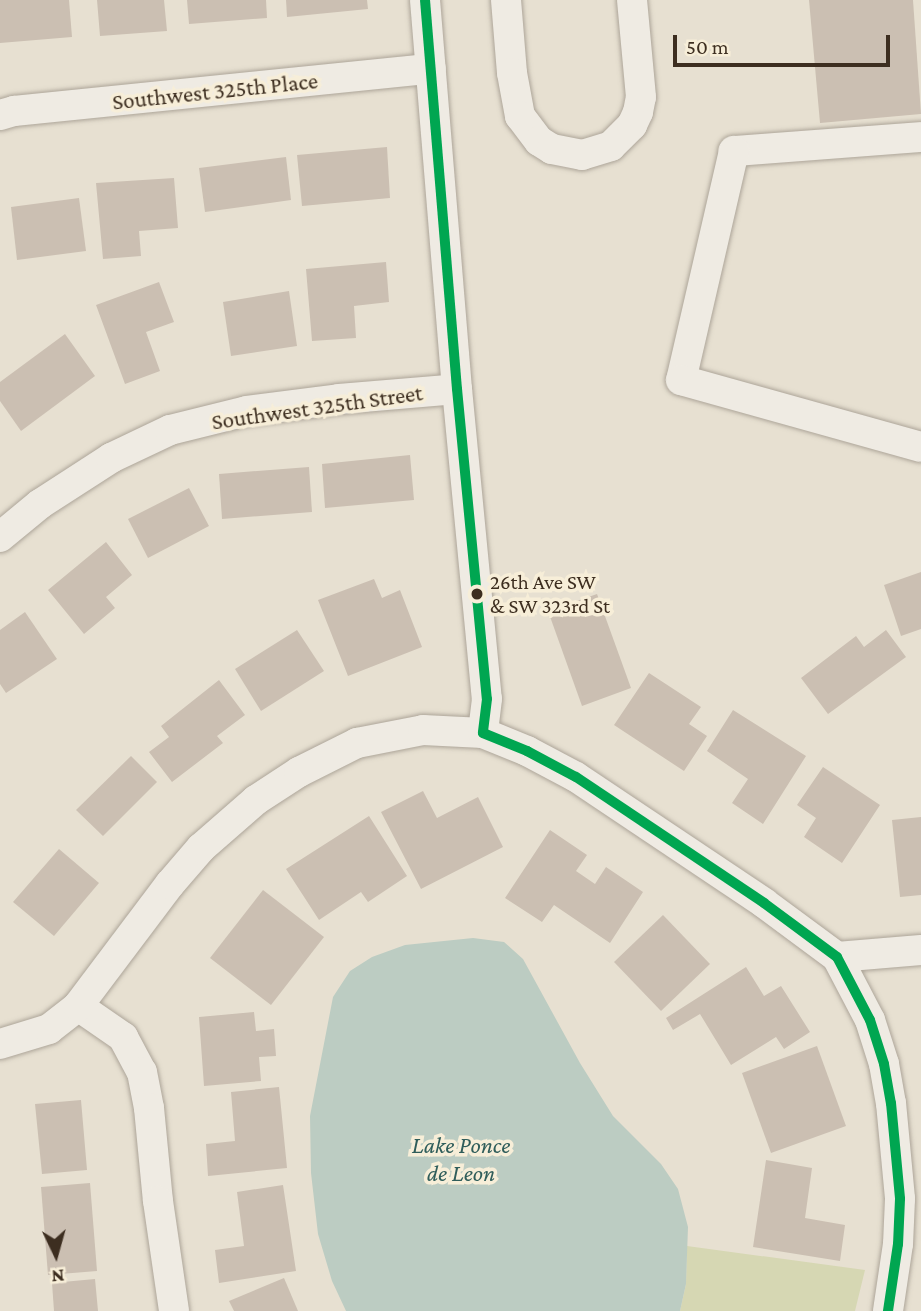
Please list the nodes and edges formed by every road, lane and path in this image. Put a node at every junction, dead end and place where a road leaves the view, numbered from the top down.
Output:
1 (425, 0) edge
2 (506, 0) edge
3 (632, 0) edge
4 (431, 69) junction
5 (0, 115) edge
6 (921, 137) edge
7 (457, 389) junction
8 (921, 447) edge
9 (0, 537) edge
10 (483, 733) junction
11 (921, 950) edge
12 (837, 957) junction
13 (78, 1006) junction
14 (0, 1044) edge
15 (174, 1311) edge
16 (888, 1311) edge

1 - 4 street
2 - 3 street
4 - 5 street, Southwest 325th Place
4 - 7 street
6 - 8 street
7 - 9 street, Southwest 325th Street
7 - 10 street
10 - 12 street
10 - 13 street
11 - 12 street
12 - 16 street
13 - 14 street
13 - 15 street

